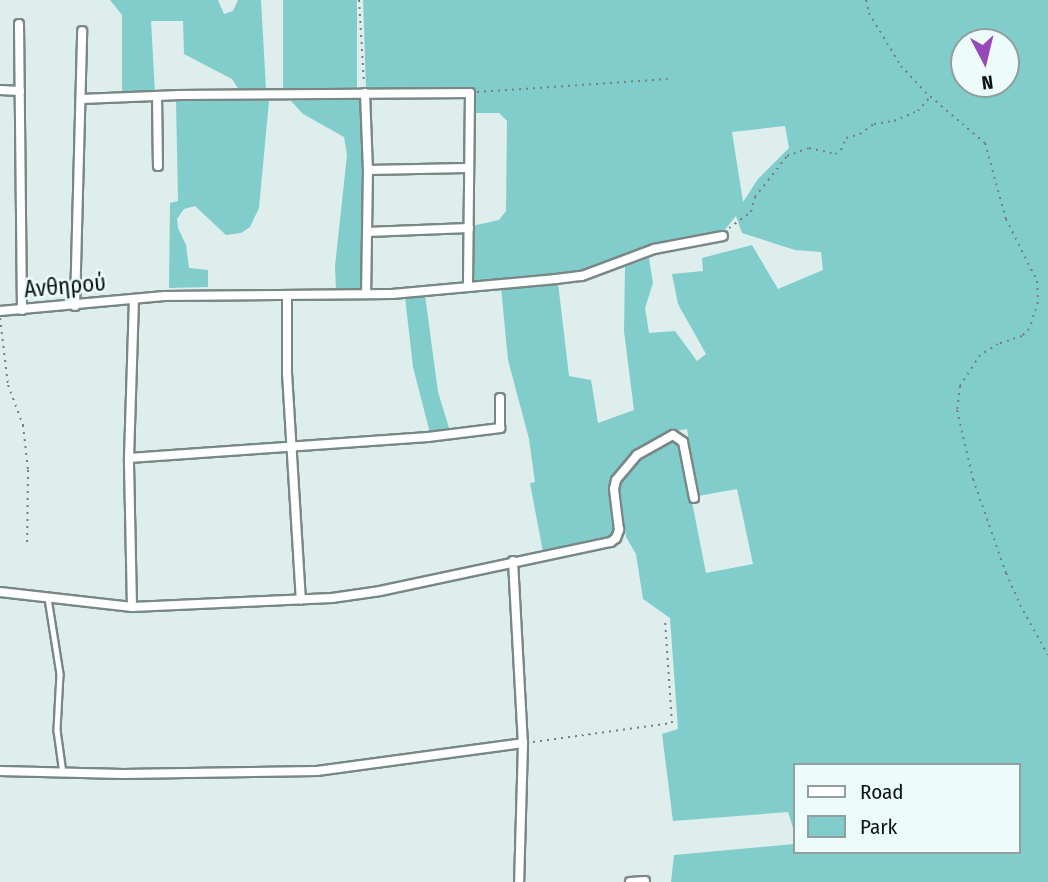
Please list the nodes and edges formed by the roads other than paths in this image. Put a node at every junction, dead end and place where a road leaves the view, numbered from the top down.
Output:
1 (19, 24) dead end
2 (82, 31) dead end
3 (0, 90) edge
4 (20, 90) junction
5 (365, 93) junction
6 (157, 96) junction
7 (81, 99) junction
8 (158, 166) dead end
9 (467, 168) junction
10 (368, 170) junction
11 (469, 228) junction
12 (368, 232) junction
13 (723, 236) road end
14 (468, 287) junction
15 (366, 294) junction
16 (287, 296) junction
17 (134, 299) junction
18 (75, 306) junction
19 (22, 310) junction
20 (0, 311) edge
21 (500, 398) dead end
22 (291, 446) junction
23 (129, 458) junction
24 (694, 498) dead end
25 (513, 561) junction
26 (0, 592) edge
27 (48, 598) junction
28 (301, 600) junction
29 (132, 607) junction
30 (523, 743) junction
31 (0, 771) edge
32 (63, 773) junction
33 (645, 881) edge
34 (519, 882) edge
35 (630, 882) edge

1 - 4 street
2 - 7 street
3 - 4 street
4 - 19 street
5 - 6 street
5 - 9 street
5 - 10 street
6 - 7 street
6 - 8 street
7 - 18 street
9 - 10 street
9 - 11 street
10 - 12 street
11 - 12 street
11 - 14 street
12 - 15 street
13 - 14 street, Ανθηρού
14 - 15 street, Ανθηρού
15 - 16 street, Ανθηρού
16 - 17 street, Ανθηρού
16 - 22 street
17 - 18 street, Ανθηρού
17 - 23 street
18 - 19 street, Ανθηρού
19 - 20 street, Ανθηρού
21 - 22 street
22 - 23 street
22 - 28 street
23 - 29 street
24 - 25 street
25 - 28 street
25 - 30 street
26 - 27 street
27 - 29 street
27 - 32 lane
28 - 29 street
30 - 32 street
30 - 34 street
31 - 32 street
33 - 35 street

